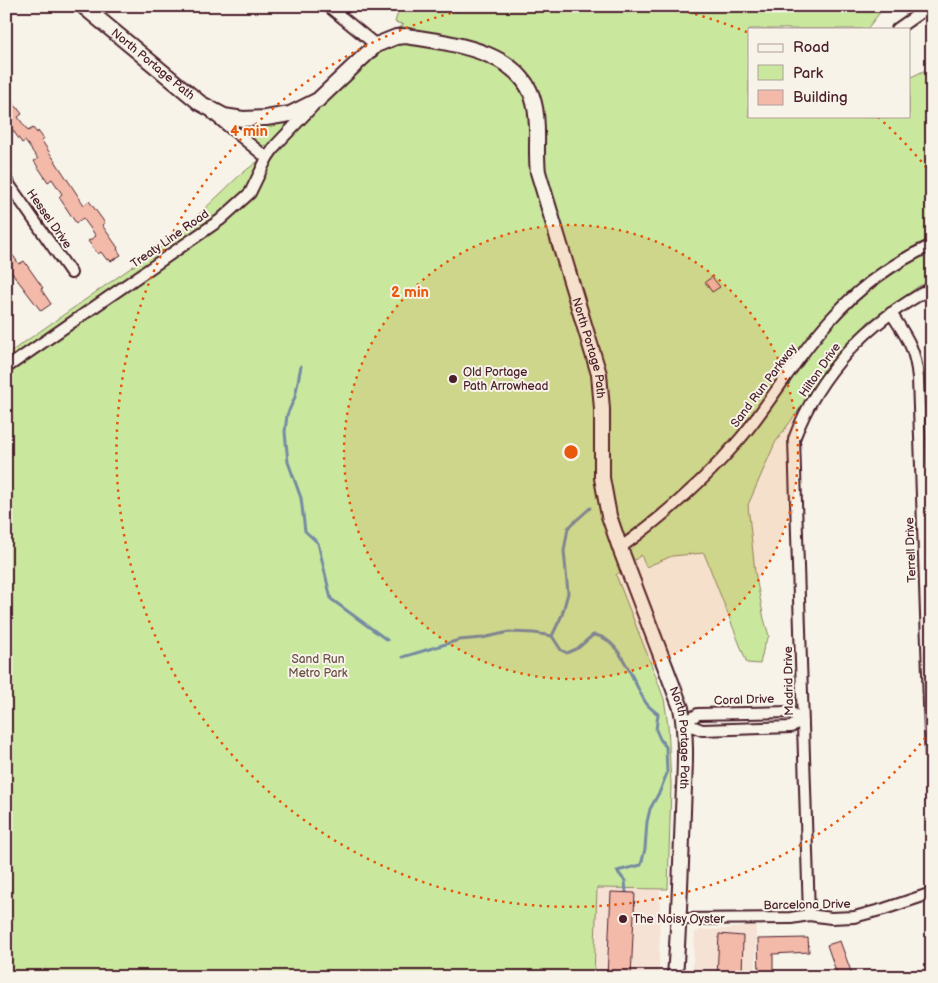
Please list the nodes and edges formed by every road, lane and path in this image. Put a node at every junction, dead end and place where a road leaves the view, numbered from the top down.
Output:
1 (83, 6) edge
2 (328, 6) edge
3 (930, 6) edge
4 (898, 28) edge
5 (376, 45) junction
6 (318, 100) junction
7 (200, 103) junction
8 (266, 158) junction
9 (6, 180) edge
10 (932, 245) edge
11 (71, 273) dead end
12 (932, 288) edge
13 (891, 313) junction
14 (6, 368) edge
15 (794, 446) joint
16 (620, 548) junction
17 (802, 719) junction
18 (684, 723) junction
19 (932, 792) edge
20 (932, 893) edge
21 (809, 915) junction
22 (679, 920) junction
23 (675, 977) edge

1 - 7 main road, North Portage Path
2 - 5 street
3 - 4 street
5 - 6 main road, North Portage Path
5 - 16 main road, North Portage Path
6 - 7 main road, North Portage Path
6 - 8 street, Treaty Line Road
7 - 8 street, North Portage Path
8 - 14 street, Treaty Line Road
9 - 11 street, Hessel Drive
10 - 16 street, Sand Run Parkway
12 - 13 street, Hilton Drive
13 - 15 street, Hilton Drive
13 - 19 street, Terrell Drive
15 - 17 street, Madrid Drive
16 - 18 main road, North Portage Path
17 - 18 street
17 - 18 street, Coral Drive
17 - 21 street, Madrid Drive
18 - 22 main road, North Portage Path
20 - 21 street, Barcelona Drive
21 - 22 street, Barcelona Drive
22 - 23 main road, North Portage Path

